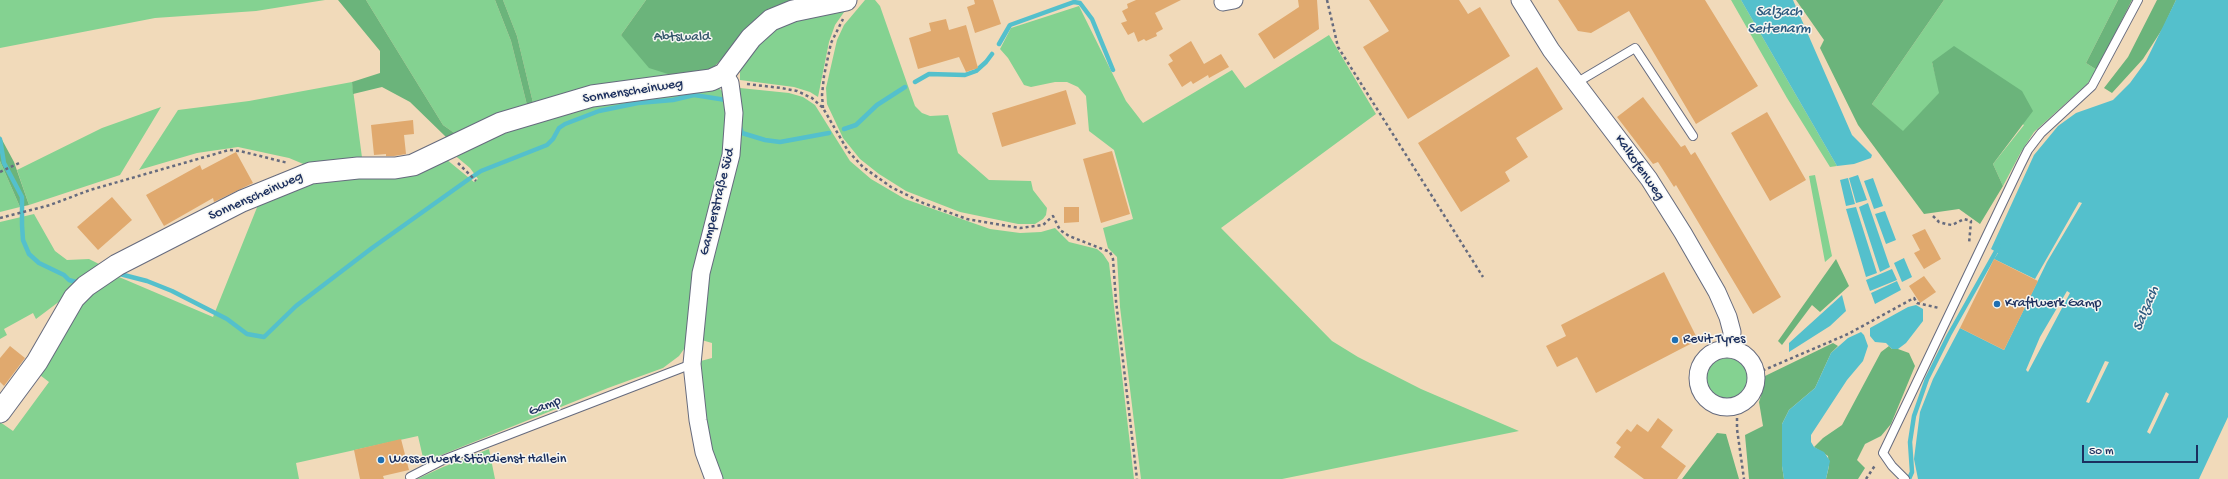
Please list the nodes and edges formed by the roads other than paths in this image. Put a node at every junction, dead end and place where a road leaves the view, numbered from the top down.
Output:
1 (1520, 0) edge
2 (2138, 0) edge
3 (846, 6) edge
4 (727, 78) junction
5 (1576, 83) junction
6 (1693, 136) dead end
7 (1731, 348) junction
8 (692, 364) junction
9 (0, 412) edge
10 (410, 477) dead end
11 (714, 479) edge
12 (1905, 479) edge

1 - 5 street, Kalkofenweg
2 - 12 lane
3 - 4 street
4 - 8 street, Gamperstraße Süd
4 - 9 street, Sonnenscheinweg
5 - 6 lane
5 - 7 street, Kalkofenweg
7 - 7 street
8 - 10 lane, Gamp
8 - 11 street, Gamperstraße Süd

